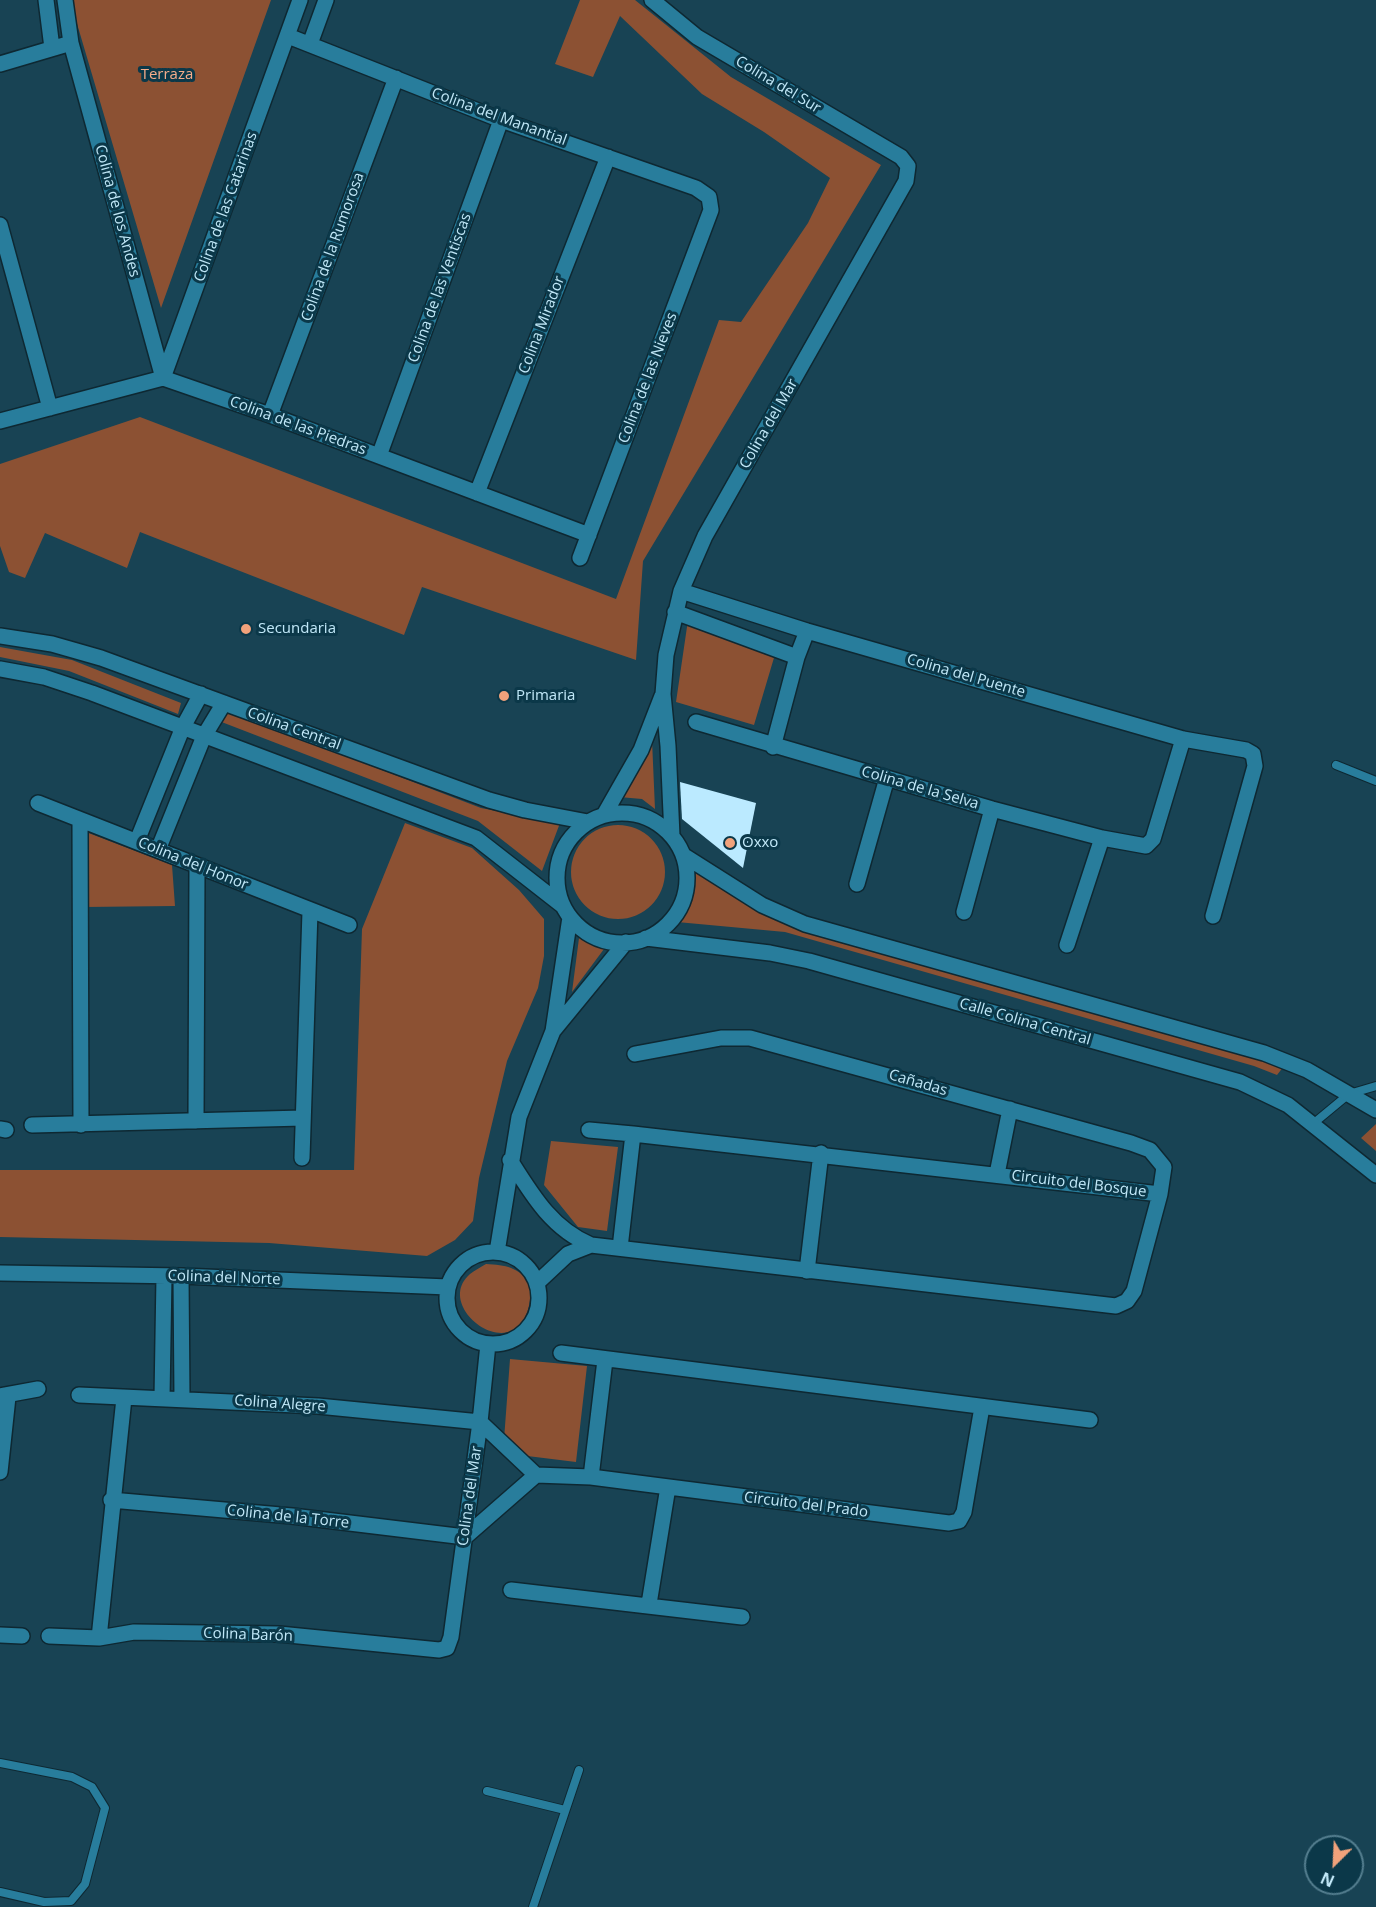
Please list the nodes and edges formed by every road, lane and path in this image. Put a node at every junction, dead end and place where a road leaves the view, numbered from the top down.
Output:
1 (46, 0) edge
2 (65, 0) edge
3 (300, 0) edge
4 (326, 0) edge
5 (652, 0) edge
6 (288, 36) junction
7 (71, 43) junction
8 (310, 44) junction
9 (52, 48) junction
10 (0, 64) edge
11 (396, 78) junction
12 (501, 120) junction
13 (608, 157) junction
14 (908, 166) joint
15 (709, 197) joint
16 (0, 225) edge
17 (163, 378) junction
18 (50, 408) junction
19 (270, 415) junction
20 (0, 421) edge
21 (379, 456) junction
22 (477, 493) junction
23 (590, 535) junction
24 (580, 558) dead end
25 (681, 591) junction
26 (675, 612) junction
27 (807, 631) junction
28 (0, 636) edge
29 (797, 657) junction
30 (0, 669) edge
31 (201, 694) junction
32 (663, 694) junction
33 (224, 703) junction
34 (696, 722) dead end
35 (183, 727) junction
36 (204, 736) junction
37 (1183, 738) junction
38 (773, 747) junction
39 (1336, 765) dead end
40 (887, 778) junction
41 (1376, 781) edge
42 (38, 803) dead end
43 (992, 810) junction
44 (604, 815) junction
45 (81, 820) junction
46 (588, 822) junction
47 (672, 836) junction
48 (1102, 838) junction
49 (137, 841) junction
50 (158, 850) junction
51 (683, 855) junction
52 (196, 867) junction
53 (857, 884) dead end
54 (310, 911) junction
55 (567, 911) junction
56 (964, 912) dead end
57 (1213, 916) dead end
58 (349, 925) dead end
59 (646, 938) junction
60 (626, 942) junction
61 (1067, 945) dead end
62 (553, 1031) junction
63 (635, 1054) dead end
64 (1376, 1086) edge
65 (1349, 1094) junction
66 (1010, 1109) junction
67 (1376, 1110) edge
68 (303, 1118) junction
69 (196, 1121) junction
70 (1314, 1123) junction
71 (32, 1125) dead end
72 (81, 1125) junction
73 (589, 1130) dead end
74 (633, 1134) junction
75 (821, 1154) junction
76 (302, 1158) dead end
77 (510, 1161) junction
78 (997, 1174) junction
79 (1376, 1175) edge
80 (1160, 1194) junction
81 (591, 1245) junction
82 (620, 1248) junction
83 (497, 1252) junction
84 (807, 1271) junction
85 (0, 1273) edge
86 (164, 1276) junction
87 (181, 1276) junction
88 (537, 1283) junction
89 (448, 1287) junction
90 (488, 1344) junction
91 (561, 1353) dead end
92 (605, 1360) junction
93 (38, 1389) dead end
94 (79, 1395) dead end
95 (4, 1397) edge
96 (124, 1398) junction
97 (162, 1398) junction
98 (182, 1398) junction
99 (982, 1407) junction
100 (1090, 1420) dead end
101 (480, 1422) junction
102 (0, 1472) edge
103 (536, 1475) junction
104 (591, 1477) junction
105 (668, 1487) junction
106 (111, 1500) junction
107 (465, 1537) junction
108 (511, 1590) dead end
109 (649, 1604) junction
110 (742, 1617) dead end
111 (0, 1635) edge
112 (22, 1636) dead end
113 (49, 1636) dead end
114 (99, 1638) junction
115 (447, 1648) joint
116 (0, 1762) edge
117 (579, 1770) dead end
118 (487, 1791) dead end
119 (565, 1810) junction
120 (0, 1892) edge
121 (533, 1907) edge

1 - 9 street
2 - 7 street, Colina de los Andes
3 - 6 street, Colina de las Catarinas
4 - 8 street
5 - 14 street, Colina del Sur
6 - 8 street, Colina del Manantial
6 - 17 street, Colina de las Catarinas
7 - 9 street
7 - 17 street, Colina de los Andes
8 - 11 street, Colina del Manantial
9 - 10 street
11 - 12 street, Colina del Manantial
11 - 19 street, Colina de la Rumorosa
12 - 13 street, Colina del Manantial
12 - 21 street, Colina de las Ventiscas
13 - 15 street, Colina del Manantial
13 - 22 street, Colina Mirador
14 - 25 street, Colina del Mar
15 - 23 street, Colina de las Nieves
16 - 18 street
17 - 18 street
17 - 19 street, Colina de las Piedras
18 - 20 street
19 - 21 street, Colina de las Piedras
21 - 22 street, Colina de las Piedras
22 - 23 street, Colina de las Piedras
23 - 24 street, Colina de las Nieves
25 - 26 street, Colina del Mar
25 - 27 street, Colina del Puente
26 - 29 street
26 - 32 street, Colina del Mar
27 - 29 street
27 - 37 street, Colina del Puente
28 - 31 street, Colina Central
29 - 38 street
30 - 35 street
31 - 33 street, Colina Central
31 - 35 street
32 - 44 street, Colina del Mar
32 - 47 street, Colina del Mar
33 - 36 street
33 - 46 street, Colina Central
34 - 38 street, Colina de la Selva
35 - 36 street
35 - 49 street
36 - 50 street
36 - 55 street
37 - 48 street, Colina de la Selva
37 - 57 street, Colina del Puente
38 - 40 street, Colina de la Selva
39 - 41 lane
40 - 43 street, Colina de la Selva
40 - 53 street
42 - 45 street, Colina del Honor
43 - 48 street, Colina de la Selva
43 - 56 street
44 - 46 street
44 - 47 street
45 - 49 street, Colina del Honor
45 - 72 street
46 - 55 street
47 - 51 street
48 - 61 street
49 - 50 street, Colina del Honor
50 - 52 street, Colina del Honor
51 - 59 street
51 - 65 street
52 - 54 street, Colina del Honor
52 - 69 street
54 - 58 street, Colina del Honor
54 - 68 street
55 - 60 street
55 - 62 street
59 - 60 street
59 - 70 street, Calle Colina Central
60 - 62 street
62 - 77 street
63 - 66 street, Cañadas
64 - 65 lane
65 - 67 street
65 - 70 lane
66 - 78 street
66 - 80 street, Cañadas
68 - 69 street
68 - 76 street
69 - 72 street
70 - 79 street, Calle Colina Central
71 - 72 street
73 - 74 street, Circuito del Bosque
74 - 75 street, Circuito del Bosque
74 - 82 street
75 - 78 street, Circuito del Bosque
75 - 84 street
77 - 81 street, Circuito del Bosque
77 - 83 street
78 - 80 street, Circuito del Bosque
80 - 84 street, Circuito del Bosque
81 - 82 street, Circuito del Bosque
81 - 88 street
82 - 84 street, Circuito del Bosque
83 - 88 street
83 - 89 street
85 - 86 street, Colina del Norte
86 - 87 street, Colina del Norte
86 - 97 street
87 - 89 street, Colina del Norte
87 - 98 street
88 - 90 street
89 - 90 street
90 - 101 street, Colina del Mar
91 - 92 street
92 - 99 street
92 - 104 street
93 - 95 street
94 - 96 street, Colina Alegre
95 - 102 street
96 - 97 street, Colina Alegre
96 - 106 street
97 - 98 street, Colina Alegre
98 - 101 street, Colina Alegre
99 - 100 street
99 - 105 street, Circuito del Prado
101 - 103 street
101 - 107 street, Colina del Mar
103 - 104 street, Circuito del Prado
103 - 107 street
104 - 105 street, Circuito del Prado
105 - 109 street
106 - 107 street, Colina de la Torre
106 - 114 street
107 - 115 street, Colina del Mar
108 - 109 street
109 - 110 street
111 - 112 street
113 - 114 street, Colina Barón
114 - 115 street, Colina Barón
116 - 120 lane
117 - 119 lane
118 - 119 lane
119 - 121 lane

